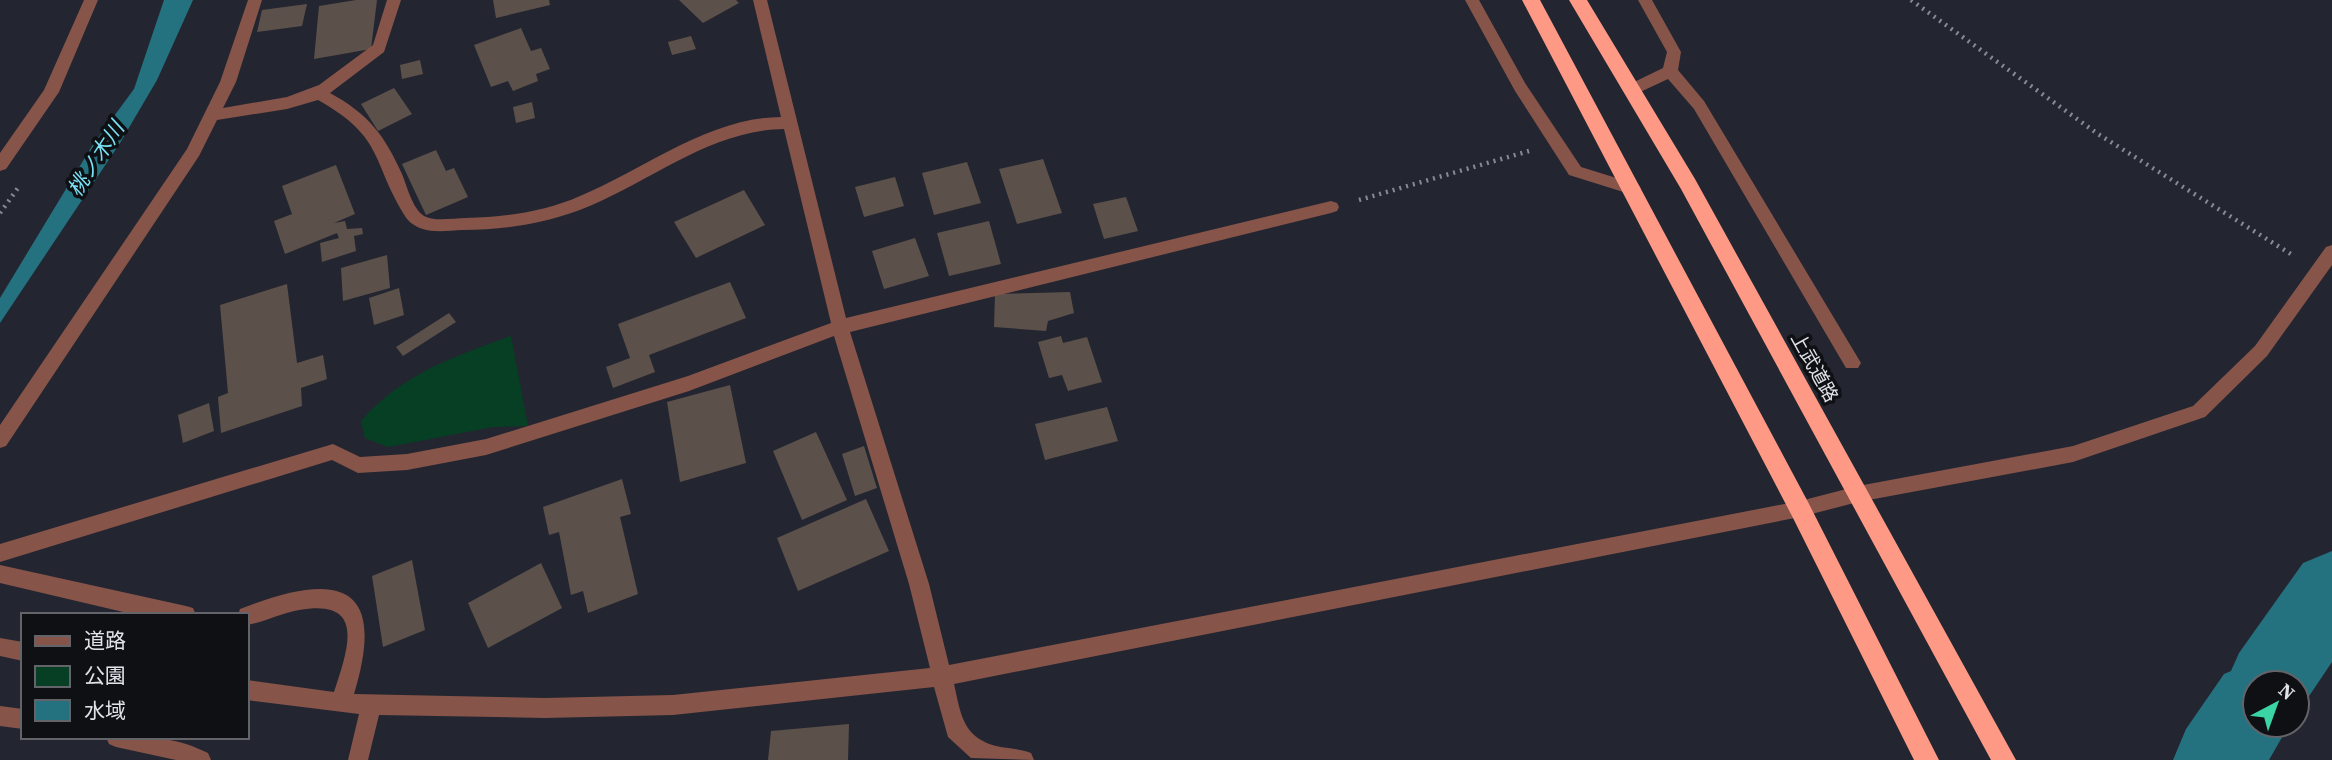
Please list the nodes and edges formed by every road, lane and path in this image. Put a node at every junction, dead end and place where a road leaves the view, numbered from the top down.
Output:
1 (91, 0) edge
2 (255, 0) edge
3 (394, 0) edge
4 (760, 0) edge
5 (1472, 0) edge
6 (1531, 0) edge
7 (1578, 0) edge
8 (1645, 0) edge
9 (1910, 0) edge
10 (1670, 71) junction
11 (1633, 89) junction
12 (318, 93) junction
13 (213, 115) junction
14 (789, 123) junction
15 (1556, 142) junction
16 (0, 165) edge
17 (1633, 189) junction
18 (1331, 207) joint
19 (2332, 252) edge
20 (2319, 271) junction
21 (840, 327) junction
22 (1852, 363) dead end
23 (0, 440) edge
24 (1858, 494) junction
25 (1800, 509) junction
26 (0, 553) edge
27 (0, 574) edge
28 (175, 613) edge
29 (248, 616) edge
30 (0, 647) edge
31 (21, 652) edge
32 (944, 676) junction
33 (248, 691) edge
34 (341, 703) junction
35 (372, 705) junction
36 (0, 716) edge
37 (21, 719) edge
38 (126, 739) edge
39 (201, 760) edge
40 (358, 760) edge
41 (1024, 760) edge
42 (1927, 760) edge
43 (2004, 760) edge

1 - 16 street
2 - 13 street
3 - 12 street
4 - 14 street
5 - 15 street
6 - 17 highway
7 - 11 highway, 上武道路
8 - 10 street
9 - 20 path
10 - 11 street
10 - 22 street
11 - 24 highway, 上武道路
12 - 13 street
12 - 14 street
13 - 23 street
14 - 21 street
15 - 17 street
15 - 18 path
17 - 25 highway
18 - 21 street
19 - 20 street
20 - 24 street
21 - 26 street
21 - 32 street
24 - 25 street
24 - 43 highway, 上武道路
25 - 32 street
25 - 42 highway
27 - 28 street
29 - 34 street
30 - 31 street
32 - 35 street
32 - 41 street
33 - 34 street
34 - 35 street
35 - 40 street
36 - 37 street
38 - 39 street

